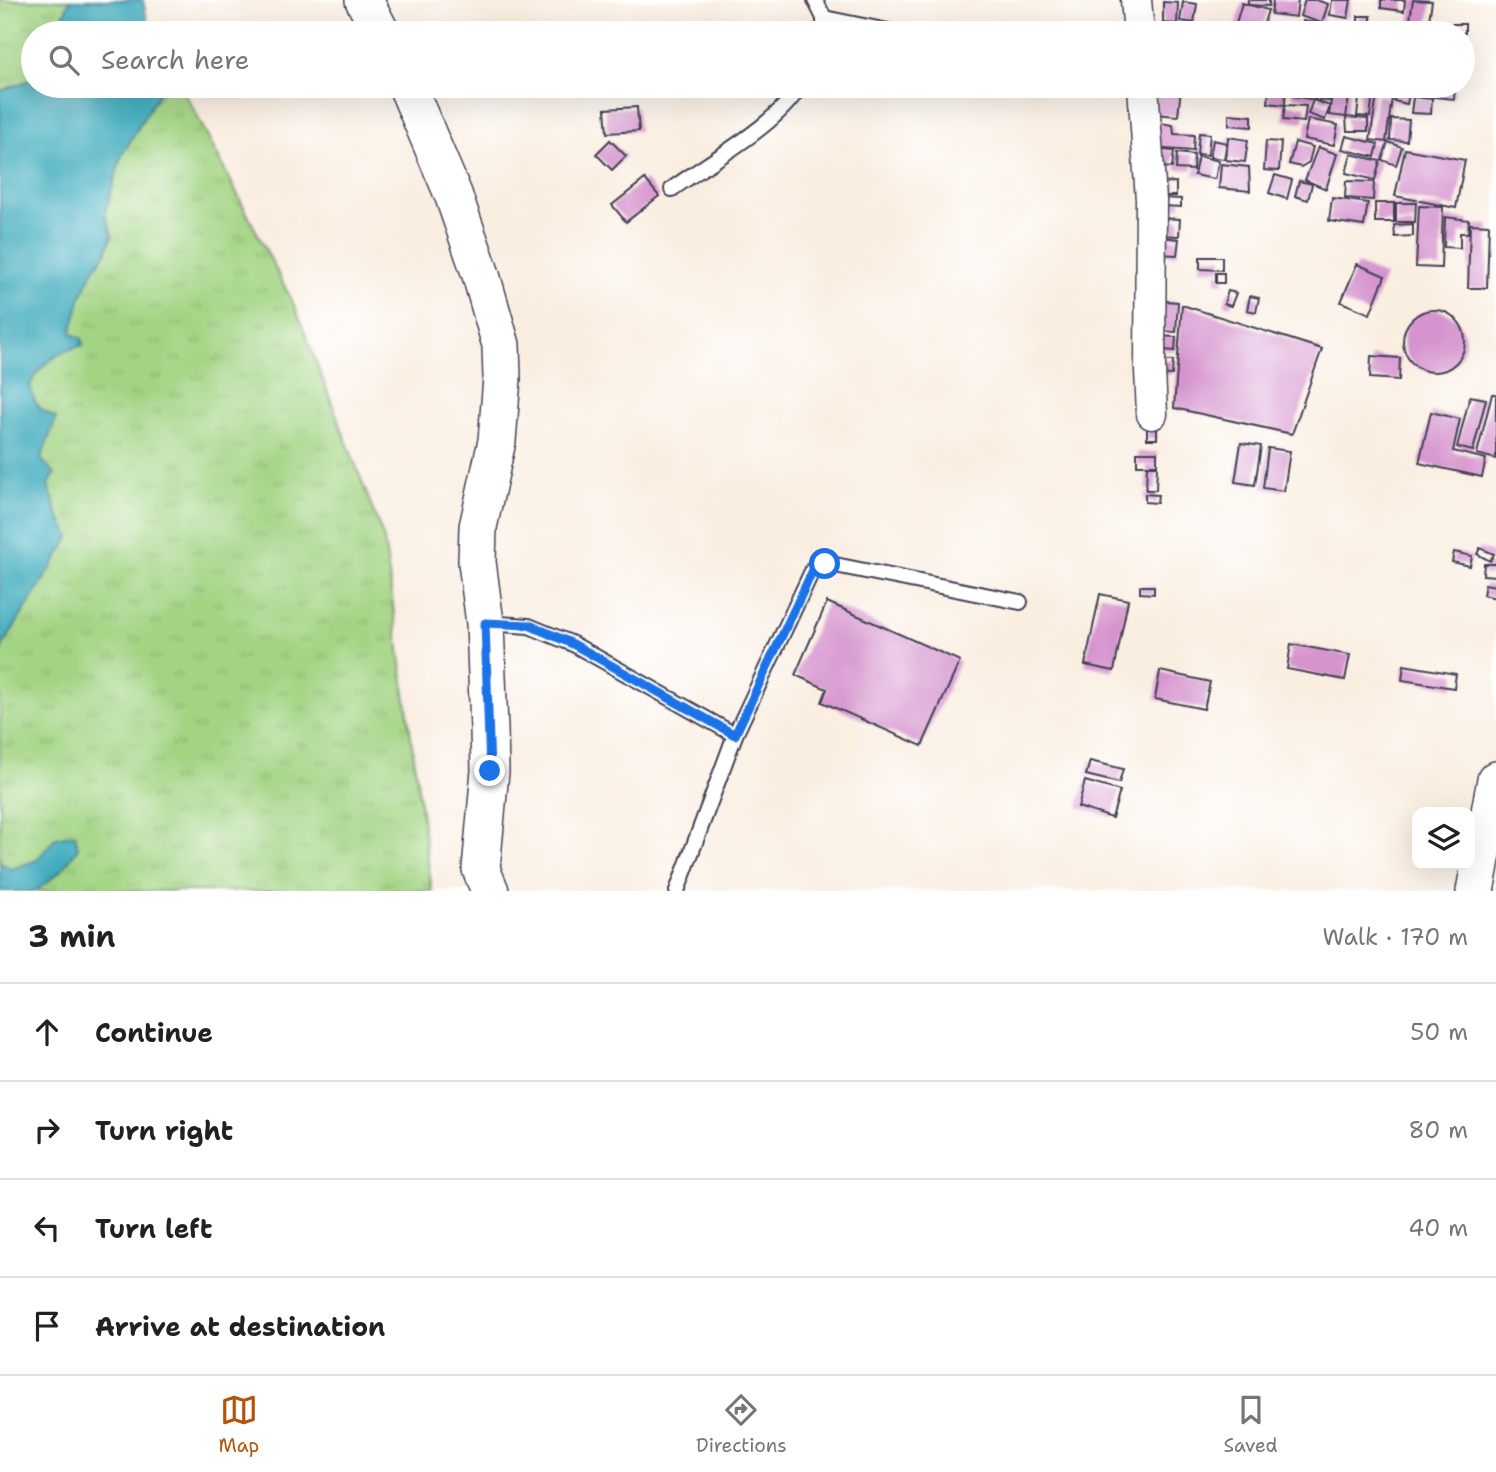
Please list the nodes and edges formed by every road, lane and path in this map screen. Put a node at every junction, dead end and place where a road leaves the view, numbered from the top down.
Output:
1 (364, 0) edge
2 (815, 0) edge
3 (1136, 0) edge
4 (375, 21) edge
5 (822, 21) edge
6 (1138, 21) edge
7 (412, 98) edge
8 (793, 98) edge
9 (1144, 98) edge
10 (672, 189) dead end
11 (1152, 414) dead end
12 (1020, 602) dead end
13 (485, 623) junction
14 (735, 735) junction
15 (1496, 780) edge
16 (490, 891) edge
17 (677, 891) edge
18 (1475, 891) edge

1 - 4 street
2 - 5 lane
3 - 6 street
7 - 13 street
8 - 10 lane
9 - 11 street
12 - 14 lane
13 - 14 lane
13 - 16 street
14 - 17 lane
15 - 18 street

